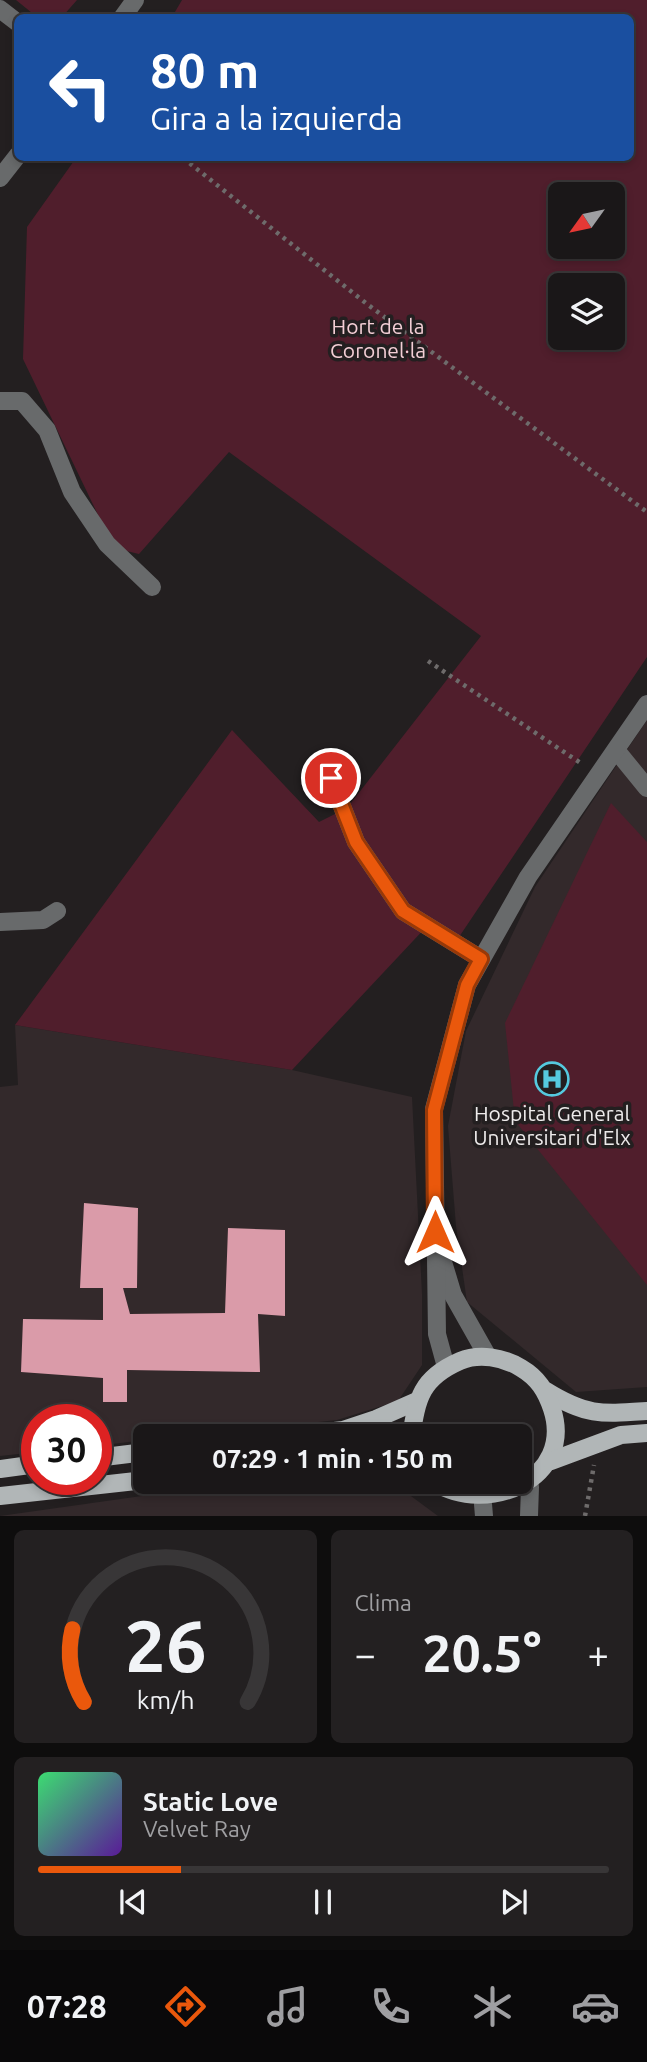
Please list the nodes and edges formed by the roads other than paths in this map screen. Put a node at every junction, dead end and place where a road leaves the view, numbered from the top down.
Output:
1 (0, 9) edge
2 (14, 20) edge
3 (14, 160) edge
4 (0, 178) edge
5 (0, 401) edge
6 (152, 587) dead end
7 (647, 704) edge
8 (615, 750) junction
9 (331, 778) dead end
10 (647, 788) edge
11 (57, 911) dead end
12 (0, 922) edge
13 (481, 959) junction
14 (435, 1232) junction
15 (488, 1357) junction
16 (446, 1367) junction
17 (547, 1391) junction
18 (417, 1401) junction
19 (647, 1411) edge
20 (361, 1424) edge
21 (413, 1424) edge
22 (647, 1433) edge
23 (133, 1453) edge
24 (112, 1456) edge
25 (551, 1461) junction
26 (21, 1466) edge
27 (0, 1469) edge
28 (133, 1481) edge
29 (532, 1485) edge
30 (449, 1494) edge
31 (520, 1494) edge
32 (530, 1494) edge
33 (0, 1496) edge
34 (484, 1510) edge
35 (529, 1516) edge

1 - 2 street
3 - 4 street
5 - 6 street
7 - 8 street
8 - 10 street
8 - 13 street
9 - 13 street
11 - 12 street
13 - 14 street
14 - 15 street
14 - 16 street
15 - 16 main road
15 - 17 main road
16 - 18 main road
17 - 19 main road
17 - 25 main road
18 - 20 main road
18 - 21 main road
22 - 25 main road
23 - 24 main road
25 - 29 main road
26 - 27 main road
28 - 33 main road
30 - 34 main road
31 - 34 main road
32 - 35 street

